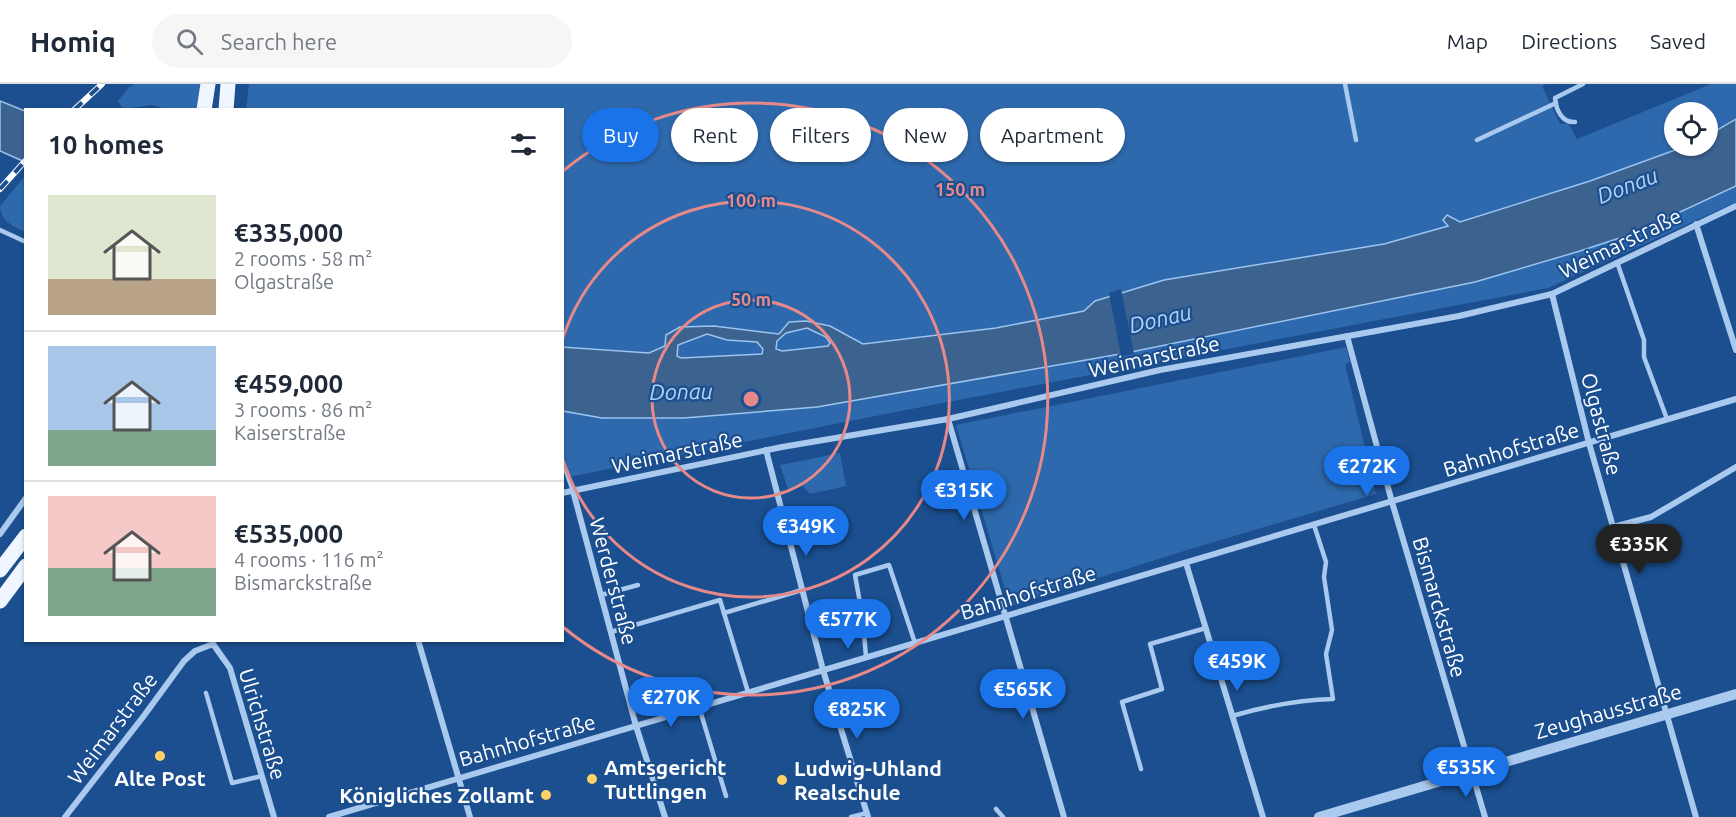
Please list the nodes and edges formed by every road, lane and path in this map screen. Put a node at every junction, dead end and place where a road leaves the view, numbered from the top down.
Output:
1 (208, 84) edge
2 (228, 84) edge
3 (1345, 84) edge
4 (1583, 84) edge
5 (1556, 103) junction
6 (204, 108) edge
7 (226, 108) edge
8 (1575, 122) dead end
9 (1356, 140) dead end
10 (1477, 140) dead end
11 (1736, 206) edge
12 (1696, 224) junction
13 (0, 230) edge
14 (24, 241) edge
15 (1617, 262) junction
16 (1552, 294) junction
17 (1347, 336) junction
18 (1736, 350) edge
19 (1736, 399) edge
20 (948, 419) junction
21 (1667, 419) junction
22 (1589, 442) junction
23 (766, 450) junction
24 (1736, 467) edge
25 (564, 469) edge
26 (573, 491) junction
27 (564, 493) edge
28 (24, 501) edge
29 (1392, 502) junction
30 (1314, 525) junction
31 (1613, 527) junction
32 (0, 534) edge
33 (24, 539) edge
34 (1186, 563) junction
35 (24, 569) edge
36 (0, 570) edge
37 (638, 585) dead end
38 (802, 590) junction
39 (601, 595) junction
40 (0, 601) edge
41 (860, 603) dead end
42 (724, 613) junction
43 (1005, 616) junction
44 (1206, 628) junction
45 (611, 632) junction
46 (864, 633) dead end
47 (213, 642) edge
48 (419, 642) edge
49 (915, 643) junction
50 (866, 657) junction
51 (823, 670) junction
52 (748, 692) junction
53 (206, 693) dead end
54 (1736, 694) edge
55 (699, 707) junction
56 (1666, 715) junction
57 (1232, 716) junction
58 (636, 726) junction
59 (1141, 769) dead end
60 (1471, 772) junction
61 (262, 776) junction
62 (458, 777) junction
63 (726, 796) dead end
64 (996, 809) dead end
65 (867, 815) edge
66 (65, 817) edge
67 (274, 817) edge
68 (329, 817) edge
69 (470, 817) edge
70 (665, 817) edge
71 (851, 817) edge
72 (1003, 817) edge
73 (1064, 817) edge
74 (1263, 817) edge
75 (1318, 817) edge
76 (1485, 817) edge
77 (1696, 817) edge

1 - 6 main road
2 - 7 main road
3 - 9 lane
4 - 5 lane
5 - 8 lane
5 - 10 lane
11 - 12 street, Weimarstraße
12 - 15 street, Weimarstraße
12 - 18 street
13 - 14 lane
15 - 16 street, Weimarstraße
15 - 21 lane
16 - 17 street, Weimarstraße
16 - 22 street, Olgastraße
17 - 20 street, Weimarstraße
17 - 29 street, Bismarckstraße
19 - 21 street, Bahnhofstraße
20 - 23 street, Weimarstraße
20 - 43 street
21 - 22 street, Bahnhofstraße
22 - 29 street, Bahnhofstraße
22 - 31 street, Olgastraße
23 - 26 street, Weimarstraße
23 - 38 street
24 - 31 street
25 - 26 lane
26 - 27 street, Weimarstraße
26 - 39 street, Werderstraße
28 - 32 street
29 - 30 street, Bahnhofstraße
29 - 60 street, Bismarckstraße
30 - 34 street, Bahnhofstraße
30 - 57 lane
31 - 56 street, Olgastraße
33 - 36 main road
34 - 43 street, Bahnhofstraße
34 - 44 street
35 - 40 main road
37 - 39 lane
38 - 42 lane
38 - 51 street
39 - 45 street, Werderstraße
41 - 49 lane
42 - 45 lane
42 - 52 lane
43 - 49 street, Bahnhofstraße
43 - 73 street
44 - 57 street
44 - 59 lane
45 - 58 street, Werderstraße
46 - 50 lane
47 - 61 street, Ulrichstraße
47 - 66 street, Weimarstraße
48 - 62 street
49 - 50 street, Bahnhofstraße
50 - 51 street, Bahnhofstraße
51 - 52 street, Bahnhofstraße
51 - 65 street
52 - 55 street, Bahnhofstraße
53 - 61 lane
54 - 56 street, Zeughausstraße
55 - 58 street, Bahnhofstraße
55 - 63 lane
56 - 60 street, Zeughausstraße
56 - 77 street, Olgastraße
57 - 74 street
58 - 62 street, Bahnhofstraße
58 - 70 street, Werderstraße
60 - 75 street, Zeughausstraße
60 - 76 street, Bismarckstraße
61 - 67 street, Ulrichstraße
62 - 68 street, Bahnhofstraße
62 - 69 street
64 - 72 lane
65 - 71 lane

